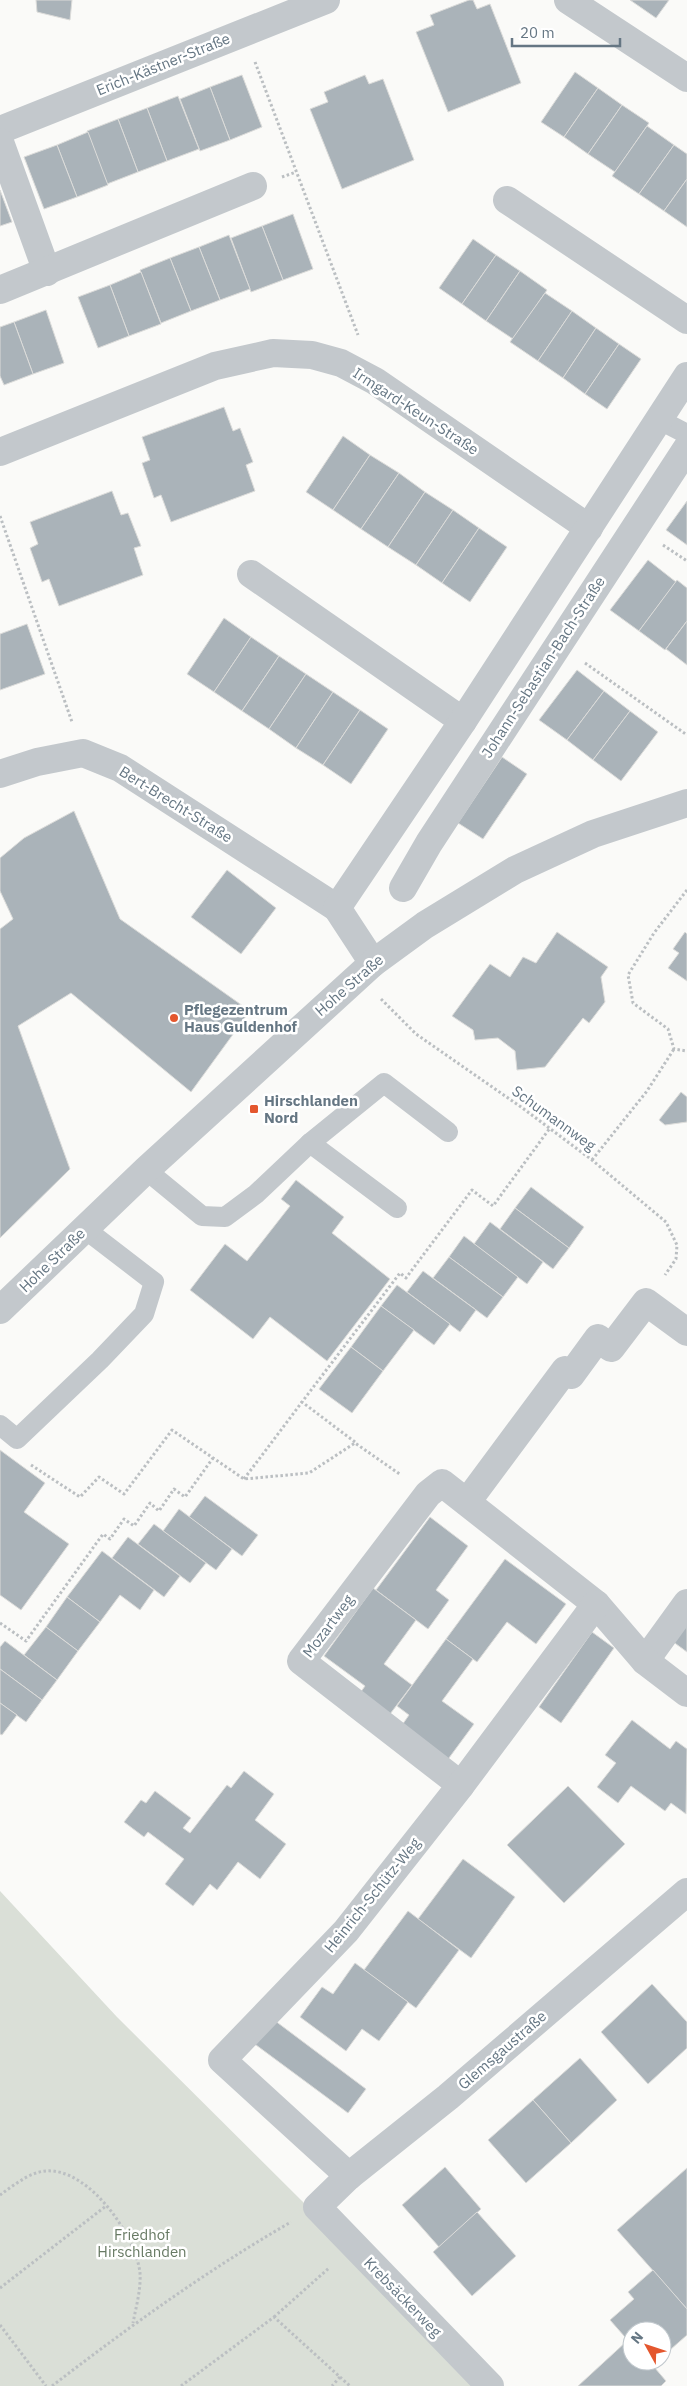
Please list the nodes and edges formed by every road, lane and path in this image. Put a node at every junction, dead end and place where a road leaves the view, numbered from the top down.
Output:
1 (326, 0) edge
2 (568, 0) edge
3 (244, 31) junction
4 (687, 78) edge
5 (0, 130) edge
6 (0, 142) edge
7 (254, 186) dead end
8 (507, 200) dead end
9 (47, 272) junction
10 (0, 290) edge
11 (687, 320) edge
12 (687, 376) edge
13 (375, 381) junction
14 (658, 419) junction
15 (687, 434) edge
16 (687, 448) edge
17 (0, 452) edge
18 (0, 516) edge
19 (589, 528) junction
20 (251, 574) dead end
21 (558, 644) junction
22 (463, 721) junction
23 (687, 735) edge
24 (83, 753) junction
25 (0, 774) edge
26 (687, 803) edge
27 (403, 888) dead end
28 (687, 890) edge
29 (337, 908) junction
30 (366, 968) junction
31 (674, 1049) junction
32 (687, 1051) edge
33 (550, 1128) junction
34 (448, 1132) dead end
35 (310, 1143) junction
36 (592, 1160) junction
37 (146, 1170) junction
38 (398, 1208) dead end
39 (85, 1229) junction
40 (646, 1302) junction
41 (0, 1310) edge
42 (687, 1332) edge
43 (302, 1402) junction
44 (0, 1425) edge
45 (355, 1443) junction
46 (213, 1458) junction
47 (24, 1460) dead end
48 (244, 1479) junction
49 (428, 1494) junction
50 (467, 1502) junction
51 (687, 1603) edge
52 (596, 1604) junction
53 (0, 1623) edge
54 (645, 1661) junction
55 (687, 1694) edge
56 (461, 1785) junction
57 (687, 1892) edge
58 (349, 2176) junction
59 (0, 2195) edge
60 (106, 2206) junction
61 (317, 2207) junction
62 (354, 2246) junction
63 (0, 2288) edge
64 (274, 2317) junction
65 (133, 2324) junction
66 (0, 2325) edge
67 (340, 2377) junction
68 (46, 2386) edge
69 (52, 2386) edge
70 (180, 2386) edge
71 (332, 2386) edge
72 (350, 2386) edge
73 (490, 2386) edge

1 - 3 street, Erich-Kästner-Straße
2 - 4 street
3 - 5 street, Erich-Kästner-Straße
3 - 13 path
6 - 9 street
7 - 9 street
8 - 11 street
9 - 10 street
12 - 14 street
13 - 17 street, Irmgard-Keun-Straße
13 - 19 street, Irmgard-Keun-Straße
14 - 15 lane
14 - 19 street
16 - 21 street, Johann-Sebastian-Bach-Straße
18 - 24 path
19 - 22 street
20 - 22 street
21 - 23 path
21 - 27 street, Johann-Sebastian-Bach-Straße
22 - 29 street
24 - 25 street
24 - 29 street, Bert-Brecht-Straße
26 - 30 street, Hohe Straße
28 - 31 path
29 - 30 street
30 - 33 path, Schumannweg
30 - 37 street, Hohe Straße
31 - 32 path
31 - 36 path
33 - 36 path, Schumannweg
33 - 43 path
34 - 35 lane
35 - 37 lane
35 - 38 lane
36 - 40 path, Schumannweg
37 - 39 street, Hohe Straße
39 - 41 street, Hohe Straße
39 - 44 lane
40 - 42 street
40 - 50 street
43 - 45 path
43 - 48 path
45 - 48 path
45 - 49 path
46 - 47 path
46 - 48 path
46 - 53 path
49 - 50 street
49 - 56 street, Mozartweg
50 - 52 street
51 - 54 street
52 - 54 street
52 - 56 street, Heinrich-Schütz-Weg
54 - 55 street
56 - 58 street, Heinrich-Schütz-Weg
57 - 58 street, Glemsgaustraße
58 - 61 street, Glemsgaustraße
59 - 60 path
60 - 63 path
60 - 65 path
61 - 62 street, Krebsäckerweg
61 - 65 path
62 - 64 path
62 - 73 street, Krebsäckerweg
64 - 67 path
64 - 70 path
65 - 69 path
66 - 68 path
67 - 71 path
67 - 72 path

